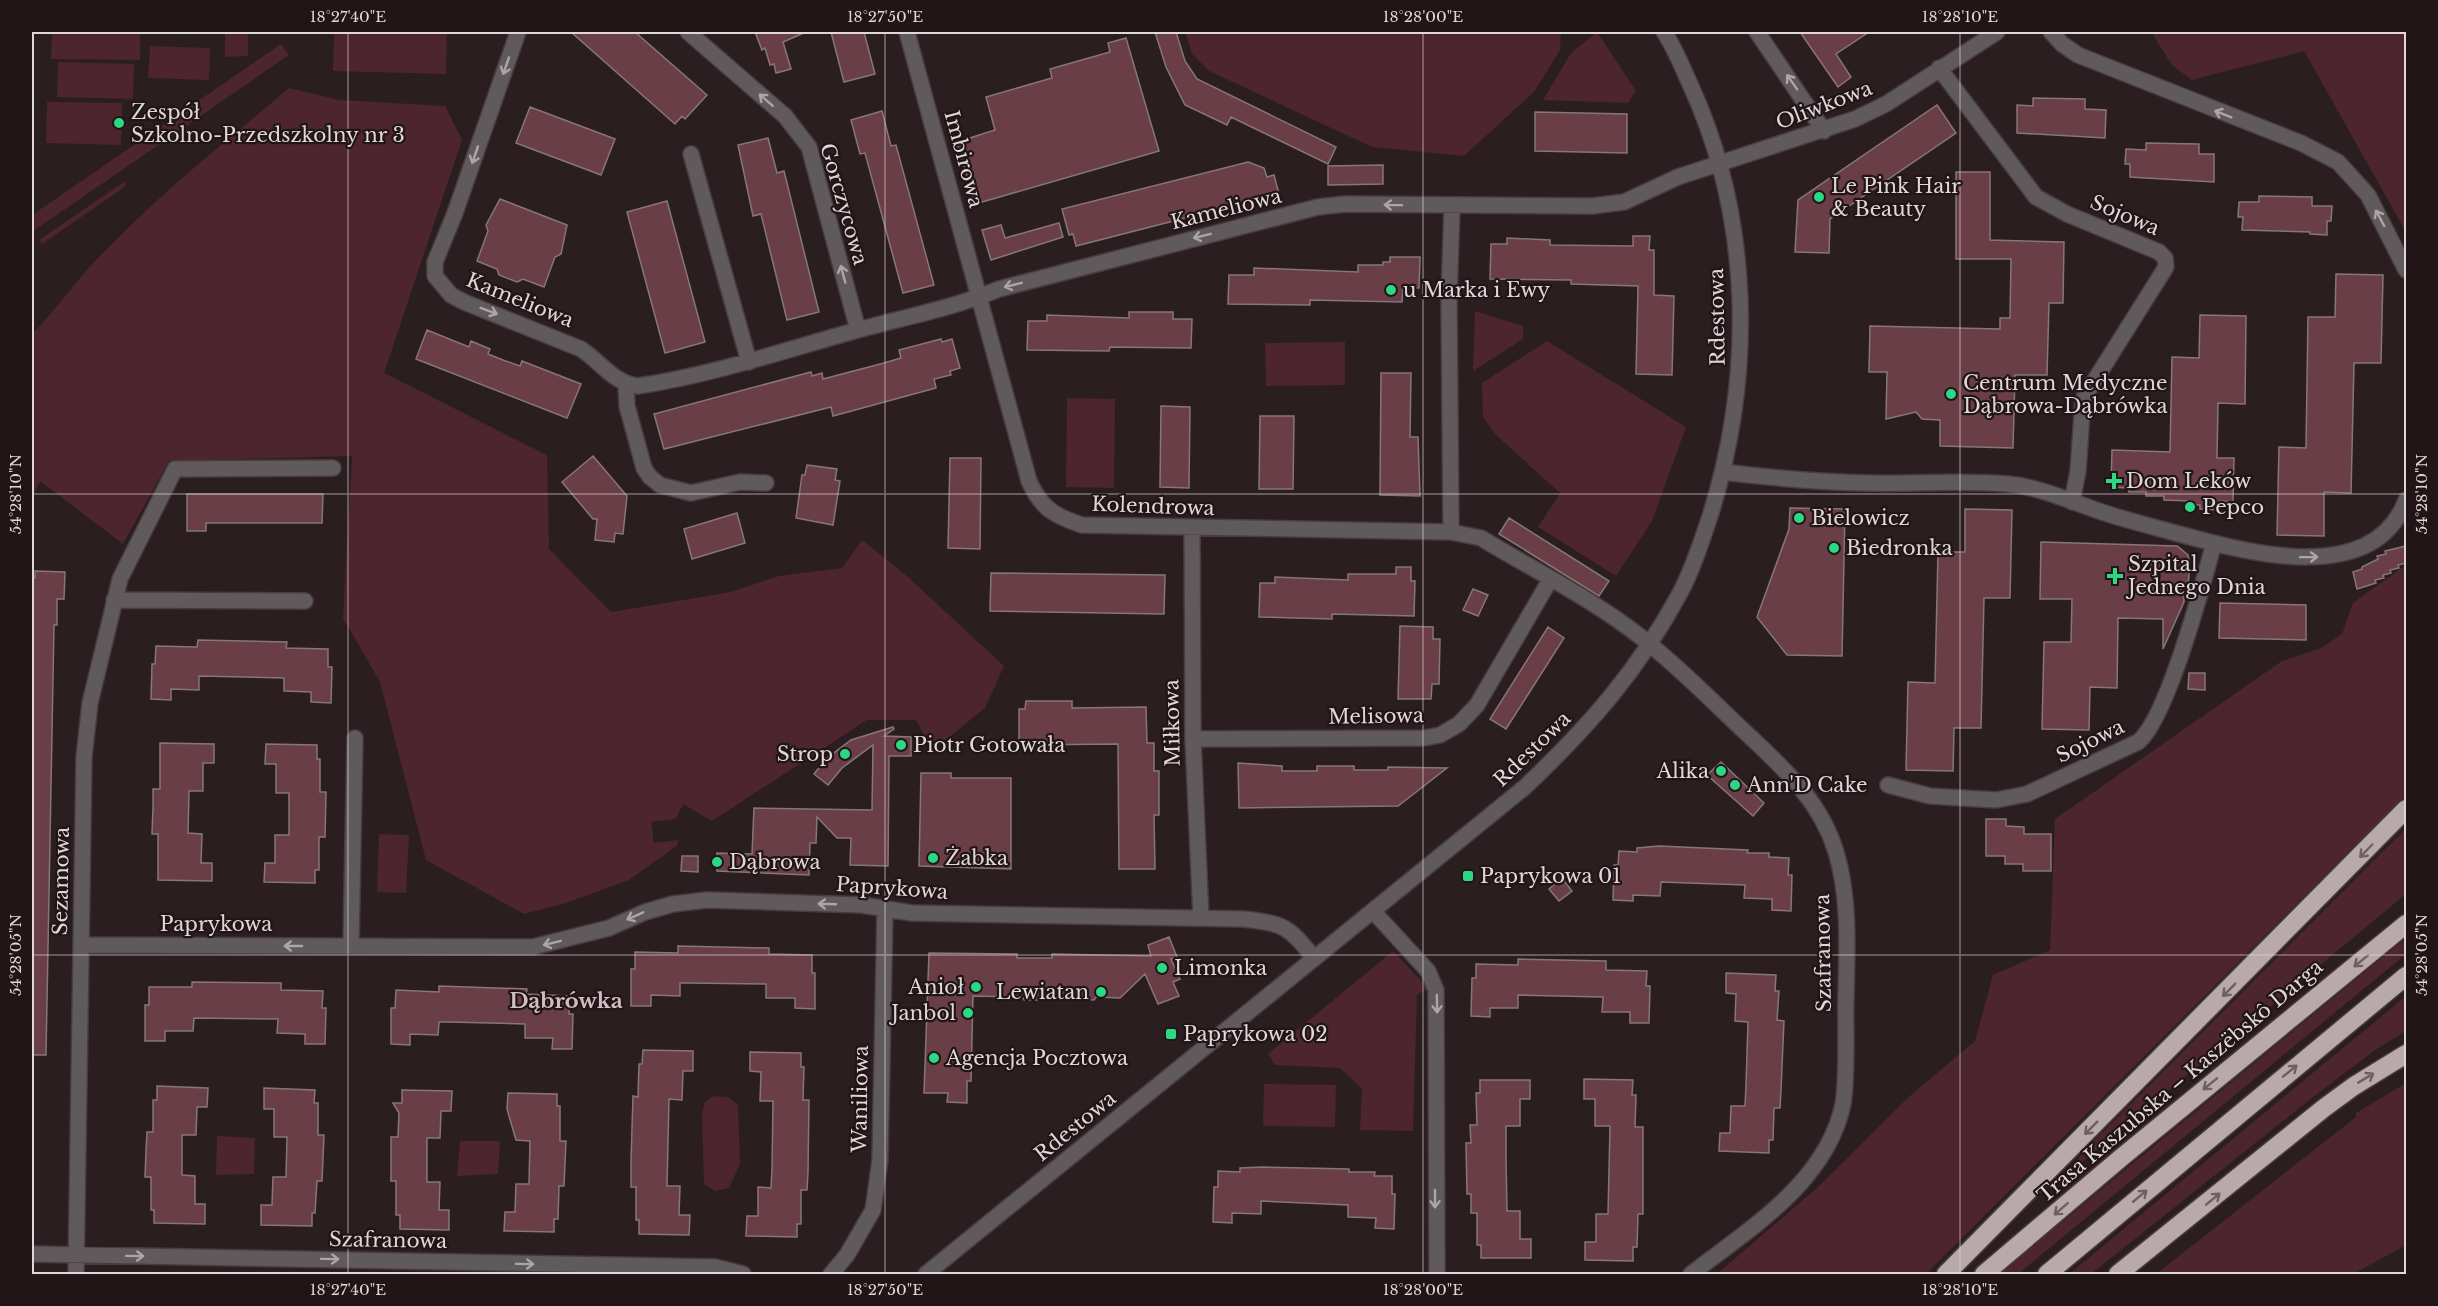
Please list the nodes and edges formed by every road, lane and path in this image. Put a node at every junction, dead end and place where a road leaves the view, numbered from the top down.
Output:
1 (518, 32) edge
2 (688, 32) edge
3 (908, 32) edge
4 (1664, 32) edge
5 (1757, 32) edge
6 (1997, 32) edge
7 (2051, 32) edge
8 (1939, 68) junction
9 (1824, 131) junction
10 (691, 154) dead end
11 (1720, 162) junction
12 (1452, 207) junction
13 (2406, 270) edge
14 (980, 297) junction
15 (858, 330) junction
16 (749, 362) junction
17 (621, 382) junction
18 (333, 468) dead end
19 (1723, 472) junction
20 (766, 483) dead end
21 (2406, 500) edge
22 (2072, 502) junction
23 (1192, 528) junction
24 (1451, 532) junction
25 (2214, 543) junction
26 (1550, 580) junction
27 (114, 600) junction
28 (305, 601) dead end
29 (1650, 644) junction
30 (354, 738) dead end
31 (1193, 739) junction
32 (1888, 785) dead end
33 (2406, 809) edge
34 (885, 910) junction
35 (1373, 911) junction
36 (1201, 918) junction
37 (2406, 924) edge
38 (81, 945) junction
39 (351, 946) junction
40 (1314, 958) junction
41 (2406, 976) edge
42 (2406, 1054) edge
43 (32, 1254) edge
44 (76, 1256) junction
45 (76, 1275) edge
46 (743, 1275) edge
47 (831, 1275) edge
48 (926, 1275) edge
49 (1437, 1275) edge
50 (1691, 1275) edge
51 (1946, 1275) edge
52 (1984, 1275) edge
53 (2047, 1275) edge
54 (2118, 1275) edge

1 -> 17 street, Kameliowa
15 -> 2 street, Gorczycowa
3 - 14 street, Imbirowa
4 - 11 street, Rdestowa
9 -> 5 street
6 - 8 street, Oliwkowa
13 -> 7 street
8 - 9 street, Oliwkowa
8 - 22 street, Sojowa
9 - 11 street, Oliwkowa
10 - 16 street
11 - 12 street, Kameliowa
11 - 19 street, Rdestowa
12 -> 14 street, Kameliowa
12 - 24 street
14 - 15 street, Kameliowa
14 - 23 street, Kolendrowa
15 - 16 street, Kameliowa
16 - 17 street, Kameliowa
17 - 20 street
18 - 27 street, Sezamowa
19 - 22 street
19 - 29 street, Rdestowa
25 -> 21 street
22 - 25 street
23 - 24 street, Kolendrowa
23 - 31 street, Miłkowa
24 - 26 street, Kolendrowa
25 - 32 street, Sojowa
26 - 29 street, Kolendrowa
26 - 31 street, Melisowa
27 - 28 street
27 - 38 street, Sezamowa
29 - 35 street, Rdestowa
29 - 50 street, Szafranowa
30 - 39 street
31 - 36 street, Miłkowa
33 -> 51 highway
34 - 36 street, Paprykowa
34 -> 39 street, Paprykowa
34 - 47 street, Waniliowa
35 - 40 street, Rdestowa
35 -> 49 street
36 - 40 street, Paprykowa
37 -> 52 highway, Trasa Kaszubska – Kaszëbskô Darga
39 -> 38 street, Paprykowa
38 - 44 street, Sezamowa
40 - 48 street, Rdestowa
53 -> 41 highway
54 -> 42 highway
43 - 44 street, Szafranowa
44 - 45 street, Sezamowa
44 -> 46 street, Szafranowa

